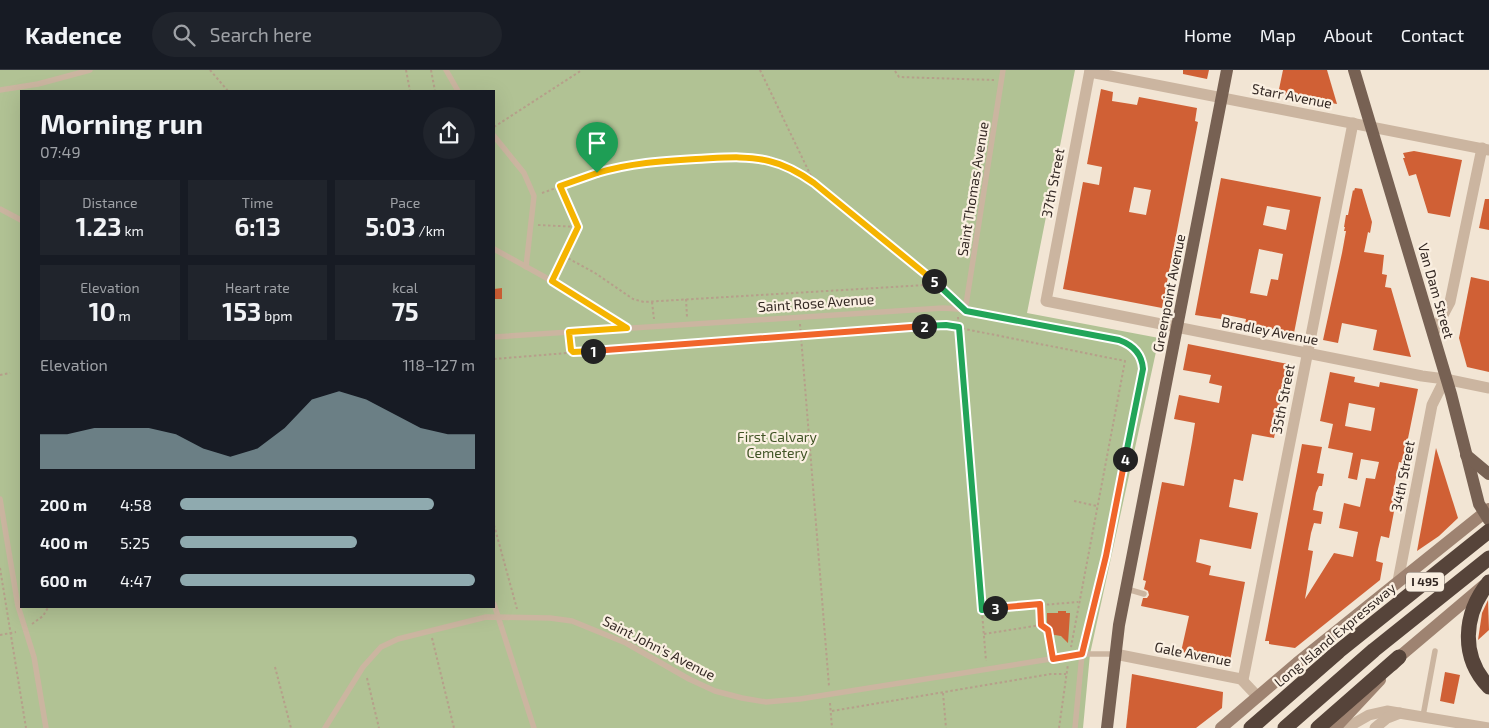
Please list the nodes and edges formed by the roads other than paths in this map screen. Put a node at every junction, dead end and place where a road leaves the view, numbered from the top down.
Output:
1 (90, 70) edge
2 (446, 70) edge
3 (1003, 70) edge
4 (1227, 70) edge
5 (1354, 70) edge
6 (1090, 71) edge
7 (0, 90) edge
8 (457, 90) edge
9 (1222, 98) junction
10 (1353, 123) junction
11 (1372, 127) junction
12 (495, 137) edge
13 (1485, 149) edge
14 (814, 183) road end
15 (0, 209) edge
16 (20, 219) edge
17 (495, 250) edge
18 (526, 266) junction
19 (1046, 301) joint
20 (966, 311) junction
21 (627, 328) junction
22 (1177, 328) junction
23 (1433, 334) junction
24 (495, 337) edge
25 (1307, 354) junction
26 (1445, 379) junction
27 (1489, 388) edge
28 (1466, 456) junction
29 (1489, 474) edge
30 (0, 499) edge
31 (1487, 514) edge
32 (1489, 531) edge
33 (1489, 558) edge
34 (1398, 581) junction
35 (1489, 582) edge
36 (1127, 589) junction
37 (1144, 594) dead end
38 (495, 608) edge
39 (498, 618) junction
40 (1435, 651) dead end
41 (1082, 654) junction
42 (1115, 654) junction
43 (1399, 657) junction
44 (1243, 680) junction
45 (1489, 688) edge
46 (1258, 697) junction
47 (1401, 713) junction
48 (1423, 716) junction
49 (46, 728) edge
50 (325, 728) edge
51 (534, 728) edge
52 (1075, 728) edge
53 (1107, 728) edge
54 (1222, 728) edge
55 (1251, 728) edge
56 (1285, 728) edge
57 (1318, 728) edge
58 (1335, 728) edge
59 (1346, 728) edge
60 (1375, 728) edge
61 (1489, 728) edge

1 - 7 lane
2 - 8 lane
3 - 20 lane, Saint Thomas Avenue
4 - 9 main road, Greenpoint Avenue
5 - 11 main road, Van Dam Street
6 - 9 street, Starr Avenue
6 - 19 street, 37th Street
9 - 10 street, Starr Avenue
9 - 22 main road, Greenpoint Avenue
10 - 11 street, Starr Avenue
10 - 25 street, 35th Street
11 - 13 street, Starr Avenue
11 - 23 main road, Van Dam Street
12 - 18 lane
13 - 23 street
14 - 20 lane
15 - 16 lane
17 - 18 lane
18 - 21 lane
19 - 22 street, Bradley Avenue
20 - 21 lane, Saint Rose Avenue
20 - 41 lane, Saint Rose Avenue
21 - 24 lane, Saint Rose Avenue
22 - 25 street, Bradley Avenue
22 - 36 main road, Greenpoint Avenue
23 - 26 main road, Van Dam Street
25 - 26 street, Bradley Avenue
25 - 44 street, 35th Street
26 - 27 street, Bradley Avenue
26 - 28 main road, Van Dam Street
26 - 34 street, 34th Street
28 - 29 main road
28 - 31 main road, Van Dam Street
30 - 49 lane
31 - 34 main road
32 - 55 highway, Long Island Expressway / I 495
33 - 56 highway, I 495
34 - 46 main road
35 - 43 main road
35 - 45 highway
36 - 37 lane
36 - 42 main road, Greenpoint Avenue
38 - 39 lane
39 - 41 lane, Saint John's Avenue
39 - 50 lane, Saint John's Avenue
39 - 51 lane
40 - 48 lane
41 - 42 lane, Saint John's Avenue
41 - 52 lane
42 - 44 street, Gale Avenue
42 - 53 main road, Greenpoint Avenue
43 - 57 highway
43 - 58 main road
44 - 46 street, Gale Avenue
46 - 54 main road
47 - 48 street
47 - 59 street
47 - 60 street
48 - 61 street

